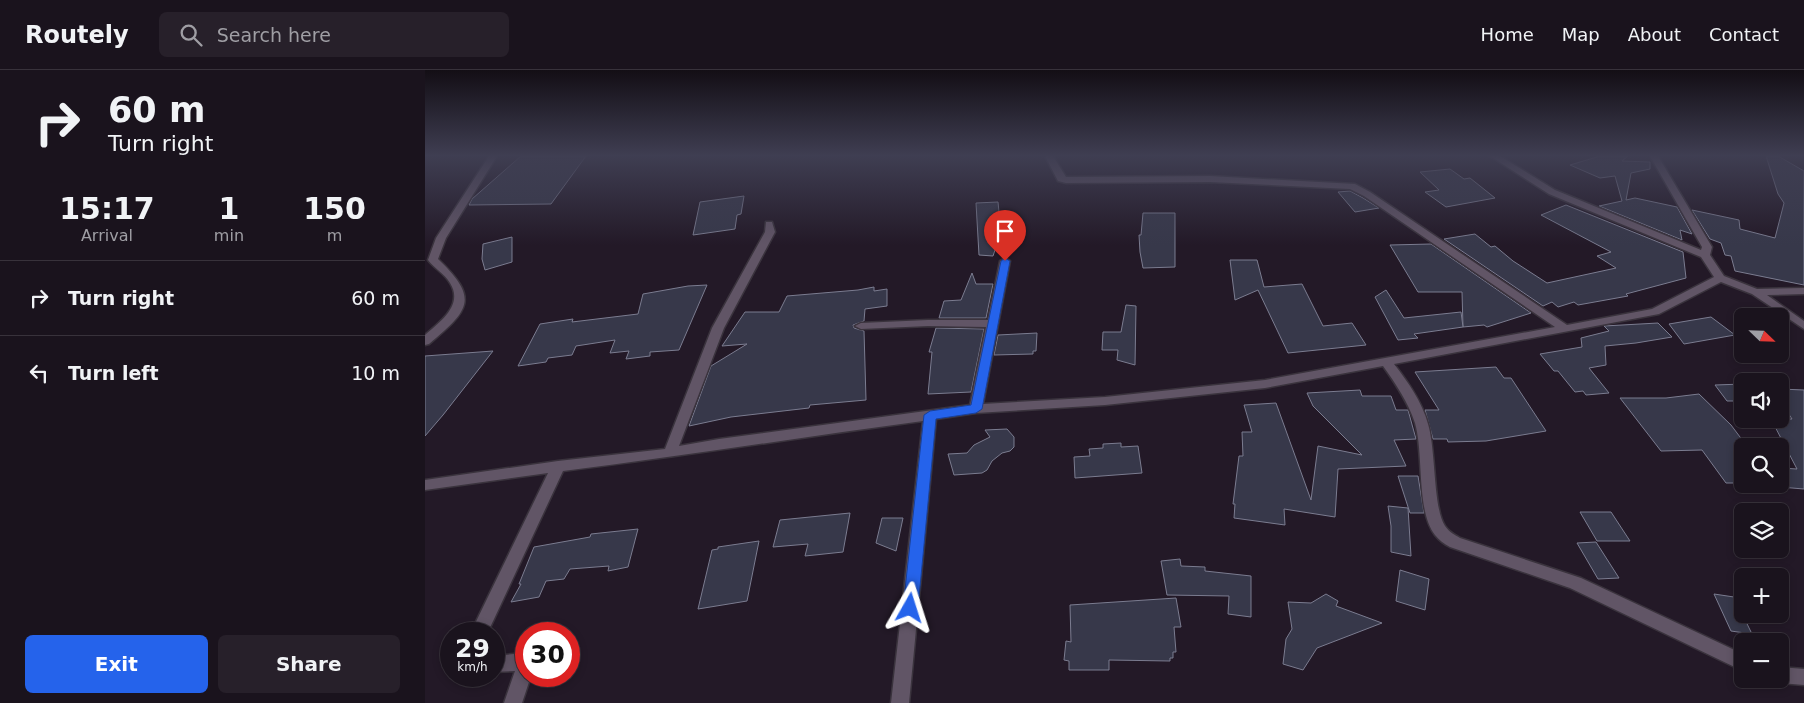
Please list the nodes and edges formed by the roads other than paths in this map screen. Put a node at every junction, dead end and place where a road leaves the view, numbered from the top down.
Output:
1 (474, 186) edge
2 (1343, 186) edge
3 (1542, 186) edge
4 (1671, 186) edge
5 (769, 224) dead end
6 (1705, 255) junction
7 (1005, 261) dead end
8 (1720, 278) junction
9 (1803, 291) edge
10 (1756, 292) junction
11 (993, 324) junction
12 (861, 326) dead end
13 (1804, 326) edge
14 (1564, 328) junction
15 (425, 341) edge
16 (1387, 363) junction
17 (976, 409) junction
18 (930, 415) junction
19 (670, 453) junction
20 (558, 466) junction
21 (425, 484) edge
22 (484, 622) edge
23 (1734, 659) edge
24 (505, 663) edge
25 (1789, 676) edge
26 (1804, 677) edge
27 (513, 703) edge
28 (900, 703) edge

1 - 15 street
2 - 14 street
3 - 6 street
4 - 6 street
5 - 19 street
6 - 8 street
7 - 11 street
8 - 10 street
8 - 14 street
9 - 10 street
10 - 13 street
11 - 12 street
11 - 17 street
14 - 16 street
16 - 17 street
16 - 23 street
17 - 18 street
18 - 19 street
18 - 28 street
19 - 20 street
20 - 21 street
20 - 22 street
24 - 27 street
25 - 26 street

